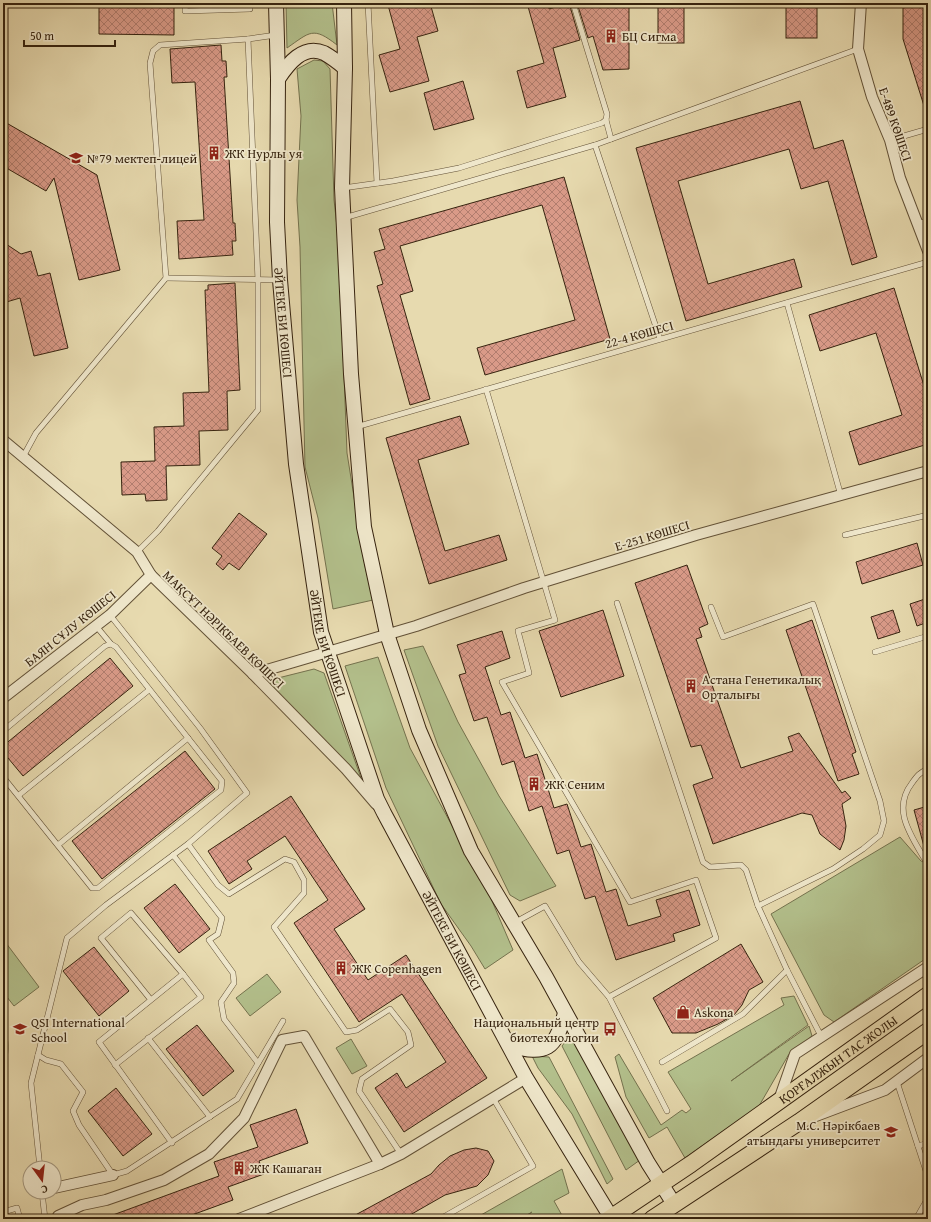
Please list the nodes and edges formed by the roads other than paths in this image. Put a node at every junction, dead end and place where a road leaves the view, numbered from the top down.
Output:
1 (184, 3) edge
2 (250, 3) edge
3 (276, 3) edge
4 (344, 3) edge
5 (368, 3) edge
6 (573, 3) edge
7 (861, 3) edge
8 (276, 35) junction
9 (248, 39) junction
10 (858, 49) junction
11 (345, 68) junction
12 (278, 79) junction
13 (606, 120) junction
14 (928, 129) edge
15 (611, 139) junction
16 (890, 140) junction
17 (595, 145) junction
18 (377, 183) junction
19 (342, 188) junction
20 (344, 218) junction
21 (928, 221) edge
22 (916, 224) junction
23 (928, 251) edge
24 (928, 262) edge
25 (166, 278) junction
26 (280, 280) junction
27 (258, 281) junction
28 (787, 303) junction
29 (660, 339) junction
30 (486, 389) junction
31 (355, 427) junction
32 (3, 440) edge
33 (23, 457) junction
34 (928, 471) edge
35 (840, 496) junction
36 (928, 515) edge
37 (845, 535) dead end
38 (138, 552) junction
39 (151, 575) junction
40 (544, 583) junction
41 (617, 602) dead end
42 (711, 607) dead end
43 (110, 615) junction
44 (96, 626) junction
45 (387, 634) junction
46 (928, 636) edge
47 (111, 644) junction
48 (328, 652) junction
49 (875, 652) dead end
50 (253, 674) junction
51 (149, 690) junction
52 (3, 698) edge
53 (3, 731) edge
54 (188, 738) junction
55 (928, 769) edge
56 (3, 777) edge
57 (18, 795) junction
58 (384, 813) junction
59 (188, 844) junction
60 (58, 845) junction
61 (173, 855) junction
62 (928, 859) edge
63 (758, 906) junction
64 (513, 923) junction
65 (928, 967) edge
66 (786, 970) junction
67 (183, 974) junction
68 (928, 994) edge
69 (609, 997) junction
70 (151, 1000) junction
71 (565, 1013) junction
72 (283, 1021) dead end
73 (928, 1031) edge
74 (821, 1036) junction
75 (148, 1038) junction
76 (510, 1046) junction
77 (38, 1055) junction
78 (928, 1058) edge
79 (662, 1062) dead end
80 (258, 1063) junction
81 (115, 1065) junction
82 (526, 1078) junction
83 (897, 1082) junction
84 (493, 1098) junction
85 (779, 1102) junction
86 (667, 1111) dead end
87 (210, 1117) junction
88 (799, 1122) junction
89 (172, 1143) junction
90 (928, 1143) edge
91 (918, 1146) junction
92 (401, 1154) junction
93 (39, 1160) edge
94 (380, 1164) junction
95 (113, 1175) junction
96 (928, 1177) edge
97 (662, 1184) junction
98 (62, 1186) edge
99 (928, 1198) edge
100 (43, 1200) edge
101 (674, 1204) junction
102 (3, 1212) edge
103 (611, 1218) edge
104 (20, 1219) edge
105 (45, 1219) edge
106 (57, 1219) edge
107 (239, 1219) edge
108 (440, 1219) edge
109 (652, 1219) edge
110 (916, 1219) edge

1 - 2 lane
3 - 8 street, ӘЙТЕКЕ БИ КӨШЕСІ
4 - 11 street
5 - 18 lane
6 - 13 lane
7 - 10 street, Е-489 КӨШЕСІ
8 - 9 lane
8 - 12 street, ӘЙТЕКЕ БИ КӨШЕСІ
9 - 25 lane
9 - 27 lane
10 - 15 lane
10 - 16 street, Е-489 КӨШЕСІ
11 - 12 street
11 - 19 street
12 - 26 street, ӘЙТЕКЕ БИ КӨШЕСІ
13 - 15 lane
13 - 18 lane
14 - 16 lane
15 - 17 lane
16 - 22 street, Е-489 КӨШЕСІ
17 - 20 lane
17 - 29 lane
18 - 19 lane
19 - 20 street
20 - 31 street
21 - 22 lane
22 - 23 street, Е-489 КӨШЕСІ
24 - 28 lane, 22-4 КӨШЕСІ
25 - 27 lane
25 - 33 lane
26 - 27 lane
26 - 48 street, ӘЙТЕКЕ БИ КӨШЕСІ
27 - 38 lane
28 - 29 lane, 22-4 КӨШЕСІ
28 - 35 lane
29 - 30 lane, 22-4 КӨШЕСІ
30 - 31 lane, 22-4 КӨШЕСІ
30 - 40 lane
31 - 45 street
32 - 33 street, МАҚСҰТ НӘРІКБАЕВ КӨШЕСІ
33 - 38 street, МАҚСҰТ НӘРІКБАЕВ КӨШЕСІ
34 - 35 street, Е-251 КӨШЕСІ
35 - 40 street, Е-251 КӨШЕСІ
36 - 37 lane
38 - 39 street, МАҚСҰТ НӘРІКБАЕВ КӨШЕСІ
39 - 43 street, БАЯН СҰЛУ КӨШЕСІ
39 - 50 street, МАҚСҰТ НӘРІКБАЕВ КӨШЕСІ
40 - 45 street, Е-251 КӨШЕСІ
40 - 69 lane
41 - 63 lane
42 - 63 lane
43 - 44 street, БАЯН СҰЛУ КӨШЕСІ
43 - 59 lane
44 - 47 lane
44 - 52 street, БАЯН СҰЛУ КӨШЕСІ
45 - 48 street, Е-251 КӨШЕСІ
45 - 64 street
46 - 49 lane
47 - 51 lane
47 - 53 lane
48 - 50 street, Е-251 КӨШЕСІ
48 - 58 street, ӘЙТЕКЕ БИ КӨШЕСІ
50 - 58 street, МАҚСҰТ НӘРІКБАЕВ КӨШЕСІ
51 - 54 lane
51 - 57 lane
54 - 60 lane
54 - 60 lane
55 - 62 lane
56 - 57 lane
57 - 60 lane
58 - 76 street, ӘЙТЕКЕ БИ КӨШЕСІ
59 - 61 lane
59 - 92 lane
61 - 77 lane
61 - 80 lane
63 - 66 lane
64 - 69 lane
64 - 71 street
65 - 74 street
66 - 74 lane
66 - 79 lane
67 - 70 lane
67 - 70 lane
67 - 75 lane
68 - 85 main road, ҚОРҒАЛЖЫН ТАС ЖОЛЫ
69 - 86 lane
70 - 81 lane
71 - 76 street
71 - 97 street
72 - 80 lane
73 - 88 main road
74 - 85 street
75 - 81 lane
75 - 87 lane
76 - 82 street, ӘЙТЕКЕ БИ КӨШЕСІ
77 - 93 lane
77 - 95 lane
78 - 83 street
80 - 87 lane
81 - 89 lane
82 - 84 street
82 - 103 street, ӘЙТЕКЕ БИ КӨШЕСІ
83 - 88 street
83 - 91 lane
84 - 92 street
84 - 108 lane
85 - 97 main road, ҚОРҒАЛЖЫН ТАС ЖОЛЫ
87 - 89 lane
88 - 101 main road
89 - 95 lane
90 - 91 lane
91 - 96 lane
92 - 94 street
94 - 106 street
94 - 107 street
95 - 98 street
97 - 101 street
97 - 103 main road, ҚОРҒАЛЖЫН ТАС ЖОЛЫ
99 - 110 lane
100 - 105 lane
101 - 109 main road
102 - 104 lane

